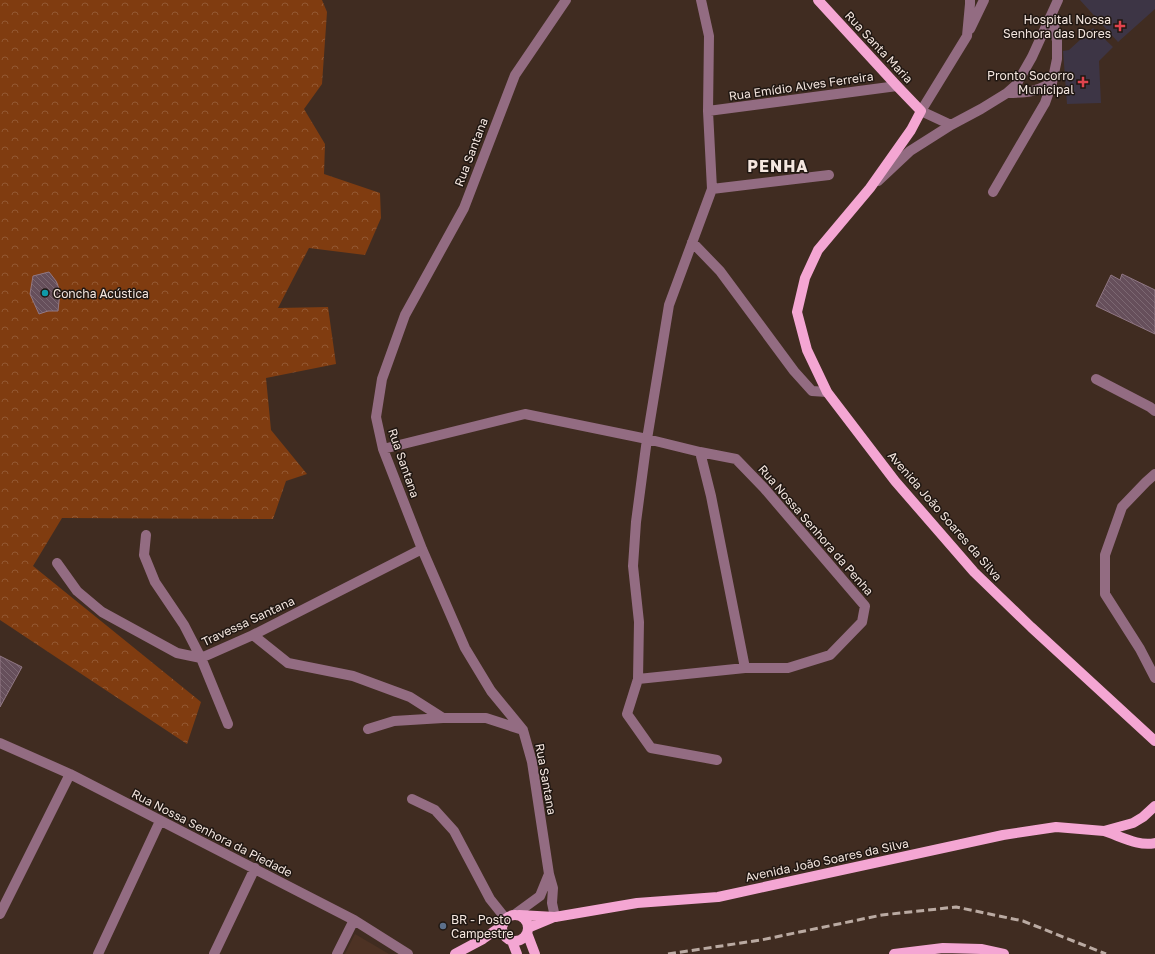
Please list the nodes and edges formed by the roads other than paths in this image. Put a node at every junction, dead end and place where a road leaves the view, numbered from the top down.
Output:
1 (566, 0) edge
2 (700, 0) edge
3 (818, 0) edge
4 (970, 0) edge
5 (984, 0) edge
6 (1058, 0) edge
7 (1052, 14) junction
8 (967, 36) junction
9 (1052, 84) junction
10 (897, 86) junction
11 (1007, 93) junction
12 (708, 111) junction
13 (921, 111) junction
14 (951, 125) junction
15 (829, 175) dead end
16 (870, 188) junction
17 (712, 189) junction
18 (993, 192) dead end
19 (692, 242) junction
20 (1096, 379) dead end
21 (827, 392) junction
22 (1155, 411) edge
23 (646, 439) junction
24 (384, 449) junction
25 (700, 452) junction
26 (1155, 474) edge
27 (146, 535) dead end
28 (422, 549) junction
29 (57, 563) dead end
30 (253, 636) junction
31 (201, 658) junction
32 (745, 668) junction
33 (1155, 678) edge
34 (638, 679) junction
35 (443, 718) junction
36 (228, 724) dead end
37 (368, 729) dead end
38 (523, 730) junction
39 (1155, 741) edge
40 (0, 743) edge
41 (717, 760) dead end
42 (70, 774) junction
43 (412, 799) dead end
44 (1155, 806) edge
45 (160, 821) junction
46 (1104, 831) junction
47 (1155, 843) edge
48 (255, 868) junction
49 (549, 874) junction
50 (0, 914) edge
51 (555, 917) junction
52 (510, 919) junction
53 (354, 920) junction
54 (528, 931) junction
55 (483, 939) junction
56 (509, 939) junction
57 (98, 954) edge
58 (214, 954) edge
59 (337, 954) edge
60 (408, 954) edge
61 (455, 954) edge
62 (517, 954) edge
63 (535, 954) edge
64 (894, 954) edge
65 (1004, 954) edge

1 - 24 street, Rua Santana
2 - 12 street
3 - 10 main road, Rua Santa Maria
4 - 8 street, Avenida João Soares da Silva
5 - 8 street
6 - 7 street
7 - 9 street
7 - 11 street
8 - 13 street, Avenida João Soares da Silva
9 - 11 street
9 - 18 street
10 - 12 street, Rua Emídio Alves Ferreira
10 - 13 main road, Rua Santa Maria
11 - 14 street
12 - 17 street
13 - 14 street
13 - 16 main road, Avenida João Soares da Silva
14 - 16 street
15 - 17 street
16 - 21 main road, Avenida João Soares da Silva
17 - 19 street
19 - 21 street
19 - 23 street
20 - 22 street
21 - 39 main road, Avenida João Soares da Silva
23 - 24 street, Rua Nossa Senhora da Penha
23 - 25 street, Rua Nossa Senhora da Penha
23 - 34 street
24 - 28 street, Rua Santana
25 - 32 street
25 - 32 street, Rua Nossa Senhora da Penha
26 - 33 street
27 - 31 street
28 - 30 street, Travessa Santana
28 - 38 street, Rua Santana
29 - 31 street, Travessa Santana
30 - 31 street, Travessa Santana
30 - 35 street
31 - 36 street
32 - 34 street, Rua Nossa Senhora da Penha
34 - 41 street
35 - 37 street
35 - 38 street
38 - 49 street, Rua Santana
40 - 42 street, Rua Nossa Senhora da Piedade
42 - 45 street, Rua Nossa Senhora da Piedade
42 - 50 street
43 - 52 street
44 - 46 main road, Avenida João Soares da Silva
45 - 48 street, Rua Nossa Senhora da Piedade
45 - 57 street
46 - 47 main road, Avenida João Soares da Silva
46 - 51 main road, Avenida João Soares da Silva
48 - 53 street, Rua Nossa Senhora da Piedade
48 - 58 street
49 - 51 street, Rua Santana
49 - 52 street
51 - 52 main road, Avenida João Soares da Silva
51 - 54 main road, Avenida João Soares da Silva
52 - 54 main road
52 - 55 main road
52 - 56 main road
53 - 59 street
53 - 60 street, Rua Nossa Senhora da Piedade
54 - 56 main road, Avenida João Soares da Silva
54 - 63 main road
55 - 56 main road, Avenida João Soares da Silva
55 - 61 main road
56 - 62 main road
64 - 65 main road

